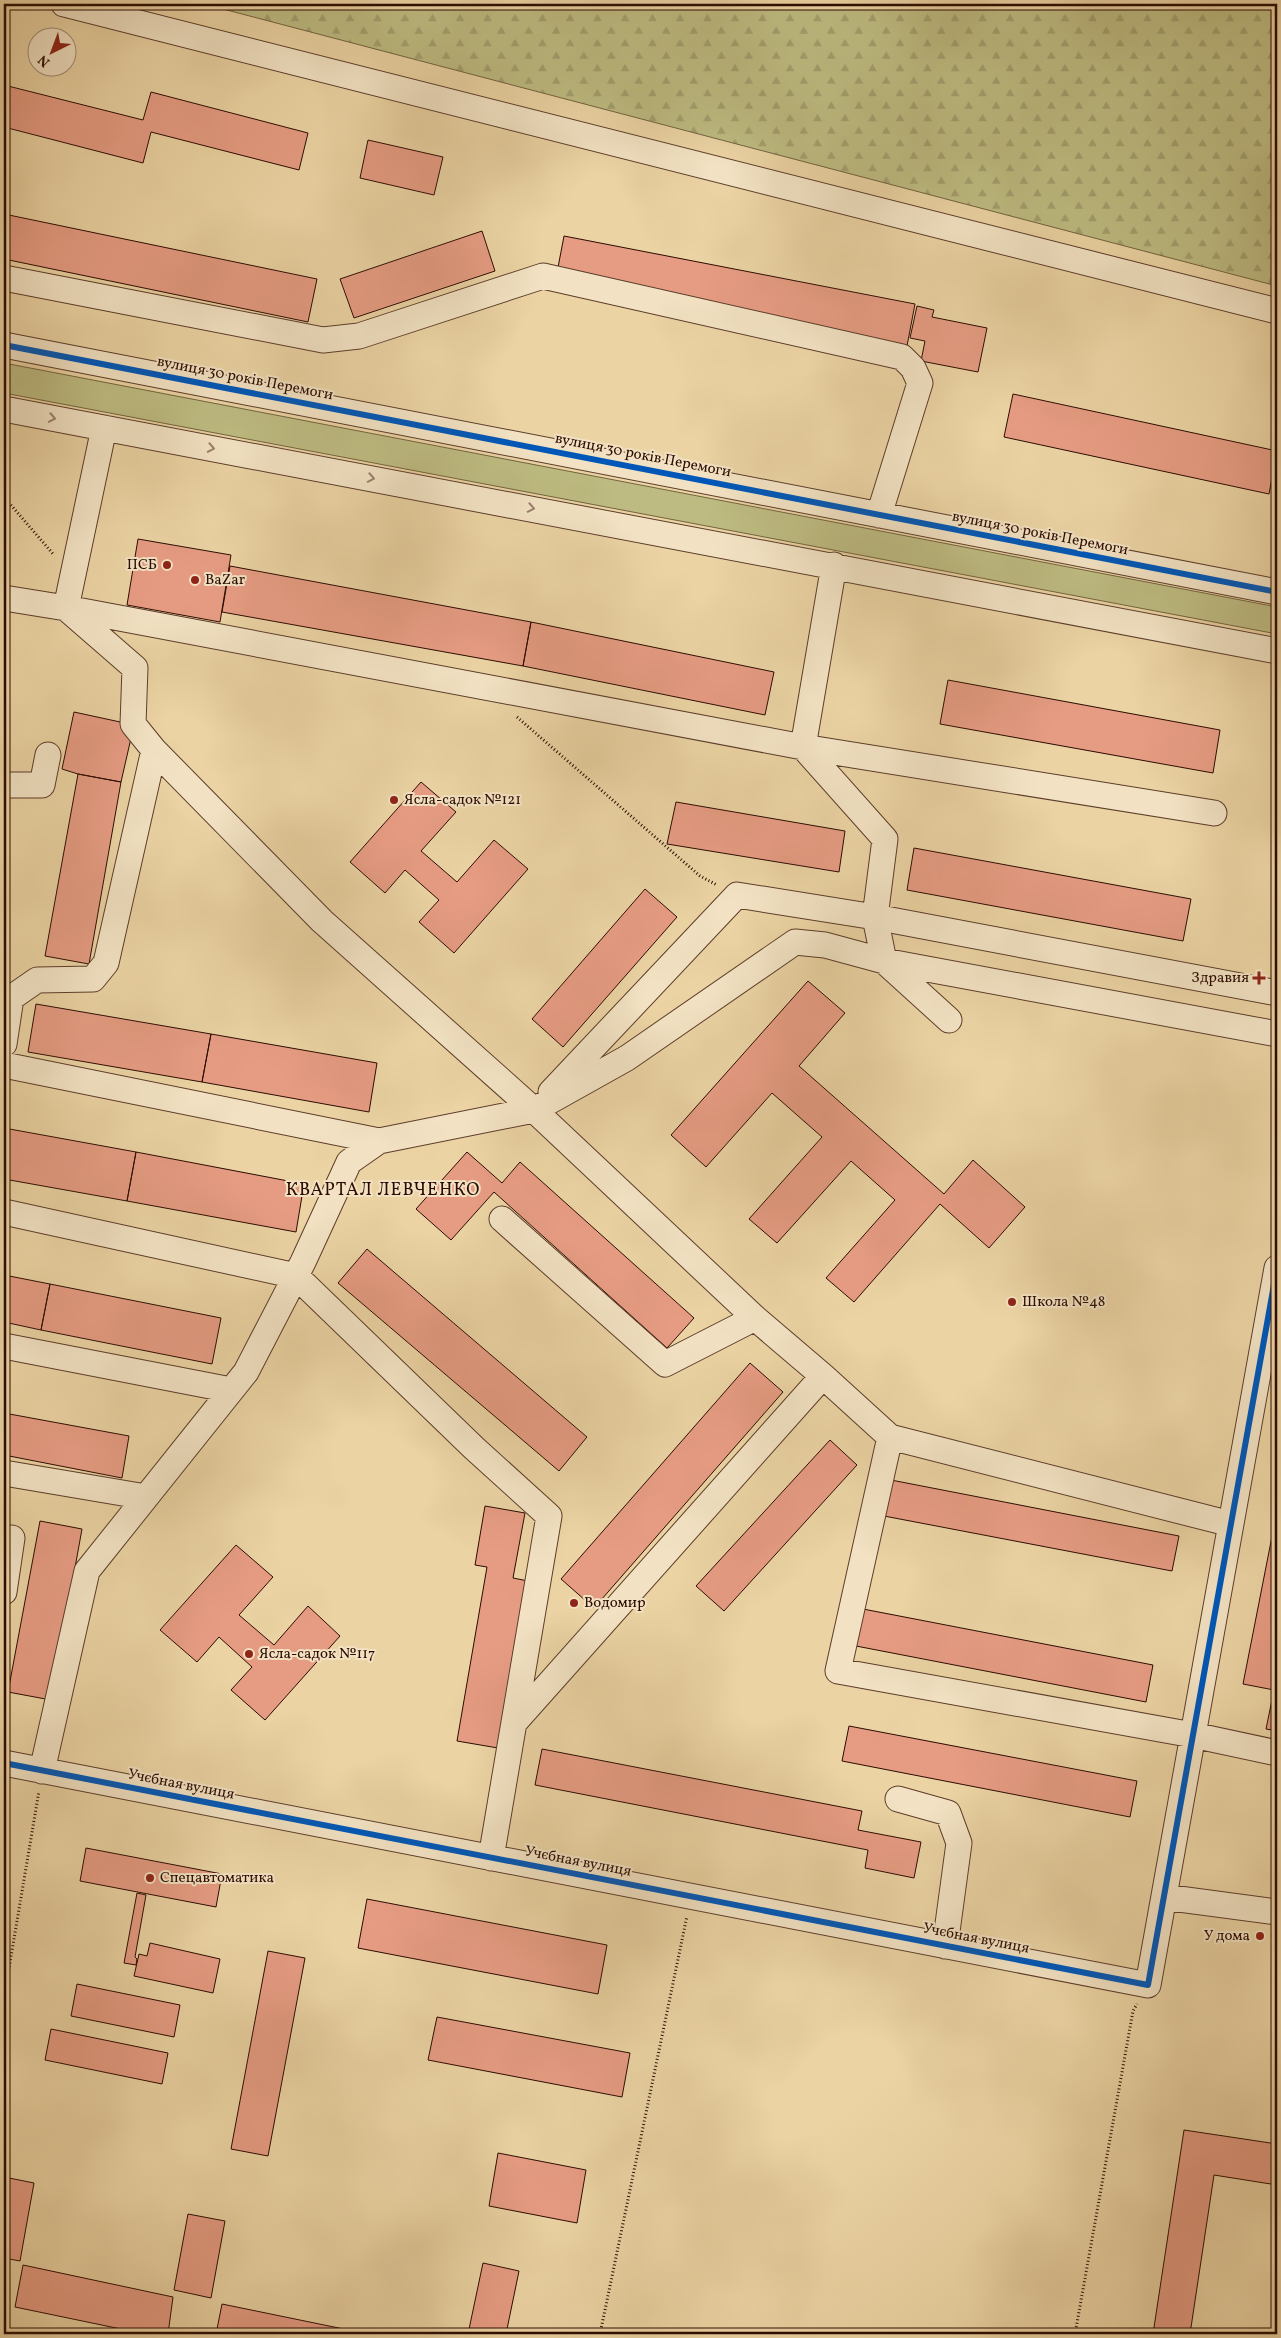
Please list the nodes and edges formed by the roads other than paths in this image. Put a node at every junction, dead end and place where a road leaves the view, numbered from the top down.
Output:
1 (64, 4) edge
2 (4, 278) edge
3 (1277, 311) edge
4 (4, 345) edge
5 (4, 409) edge
6 (104, 428) junction
7 (879, 515) junction
8 (834, 565) junction
9 (1277, 592) edge
10 (4, 598) edge
11 (66, 608) junction
12 (1277, 651) edge
13 (803, 747) junction
14 (154, 750) junction
15 (48, 755) dead end
16 (4, 785) edge
17 (1214, 813) dead end
18 (876, 917) junction
19 (884, 961) junction
20 (1277, 993) edge
21 (8, 998) edge
22 (948, 1020) dead end
23 (1277, 1034) edge
24 (4, 1044) edge
25 (4, 1065) edge
26 (534, 1110) junction
27 (379, 1141) junction
28 (4, 1212) edge
29 (502, 1219) dead end
30 (1277, 1268) edge
31 (296, 1276) junction
32 (756, 1318) junction
33 (4, 1346) edge
34 (823, 1376) junction
35 (231, 1390) junction
36 (890, 1437) junction
37 (4, 1473) edge
38 (146, 1497) junction
39 (1231, 1524) junction
40 (12, 1538) dead end
41 (4, 1592) edge
42 (514, 1723) junction
43 (1193, 1735) junction
44 (1277, 1753) edge
45 (4, 1763) edge
46 (42, 1771) junction
47 (898, 1799) dead end
48 (491, 1858) junction
49 (1164, 1897) junction
50 (1277, 1912) edge
51 (945, 1946) junction

1 - 3 street
2 - 7 street
4 - 7 street, вулиця 30 років Перемоги
5 -> 6 street
6 -> 8 street
6 - 11 street
7 - 9 street, вулиця 30 років Перемоги
8 - 12 street
8 - 13 street
10 - 11 street
11 - 13 street
11 - 14 street
13 - 17 street
13 - 18 street
14 - 21 street
14 - 26 street
15 - 16 street
18 - 19 street
18 - 20 street
18 - 26 street
19 - 22 street
19 - 23 street
19 - 26 street
21 - 24 street
25 - 27 street
26 - 27 street
26 - 32 street
27 - 31 street
28 - 31 street
29 - 32 street
30 - 39 street
31 - 35 street
31 - 42 street
32 - 34 street
33 - 35 street
34 - 36 street
34 - 42 street
35 - 38 street
36 - 39 street
36 - 43 street
37 - 38 street
38 - 46 street
39 - 43 street
40 - 41 street
42 - 48 street
43 - 44 street
43 - 49 street
45 - 46 street, Учєбная вулиця
46 - 48 street, Учєбная вулиця
47 - 51 street
48 - 51 street, Учєбная вулиця
49 - 50 street
49 - 51 street, Учєбная вулиця

